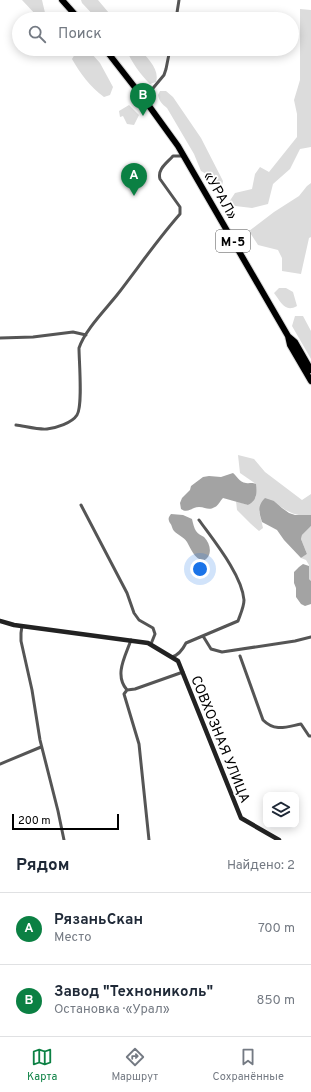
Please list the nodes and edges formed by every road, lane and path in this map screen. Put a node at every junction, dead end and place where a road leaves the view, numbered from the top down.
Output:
1 (62, 0) edge
2 (179, 0) edge
3 (73, 12) edge
4 (177, 12) edge
5 (111, 56) edge
6 (169, 56) edge
7 (144, 99) junction
8 (184, 156) junction
9 (86, 335) junction
10 (288, 336) junction
11 (0, 338) edge
12 (311, 370) edge
13 (311, 381) edge
14 (16, 425) dead end
15 (81, 505) dead end
16 (199, 520) dead end
17 (0, 621) edge
18 (22, 626) junction
19 (204, 636) junction
20 (311, 637) edge
21 (131, 640) junction
22 (151, 644) junction
23 (240, 656) dead end
24 (172, 657) junction
25 (183, 672) junction
26 (127, 690) junction
27 (311, 736) edge
28 (41, 747) junction
29 (0, 764) edge
30 (64, 840) edge
31 (149, 840) edge
32 (279, 840) edge

1 - 3 highway
2 - 4 street
5 - 7 highway, «УРАЛ» / М-5
6 - 7 street
7 - 8 highway, «УРАЛ» / М-5
8 - 9 street
8 - 10 highway, «УРАЛ» / М-5
9 - 11 street
9 - 14 street
10 - 12 highway, «УРАЛ» / М-5
10 - 13 highway, «УРАЛ» / М-5
15 - 22 street
16 - 19 street
17 - 18 street
18 - 21 street
18 - 28 street
19 - 20 street
19 - 24 street
21 - 22 street
21 - 26 street
22 - 24 street
23 - 27 street
24 - 25 street, СОВХОЗНАЯ УЛИЦА
25 - 26 street
25 - 32 street, СОВХОЗНАЯ УЛИЦА
26 - 31 street
28 - 29 street
28 - 30 street

